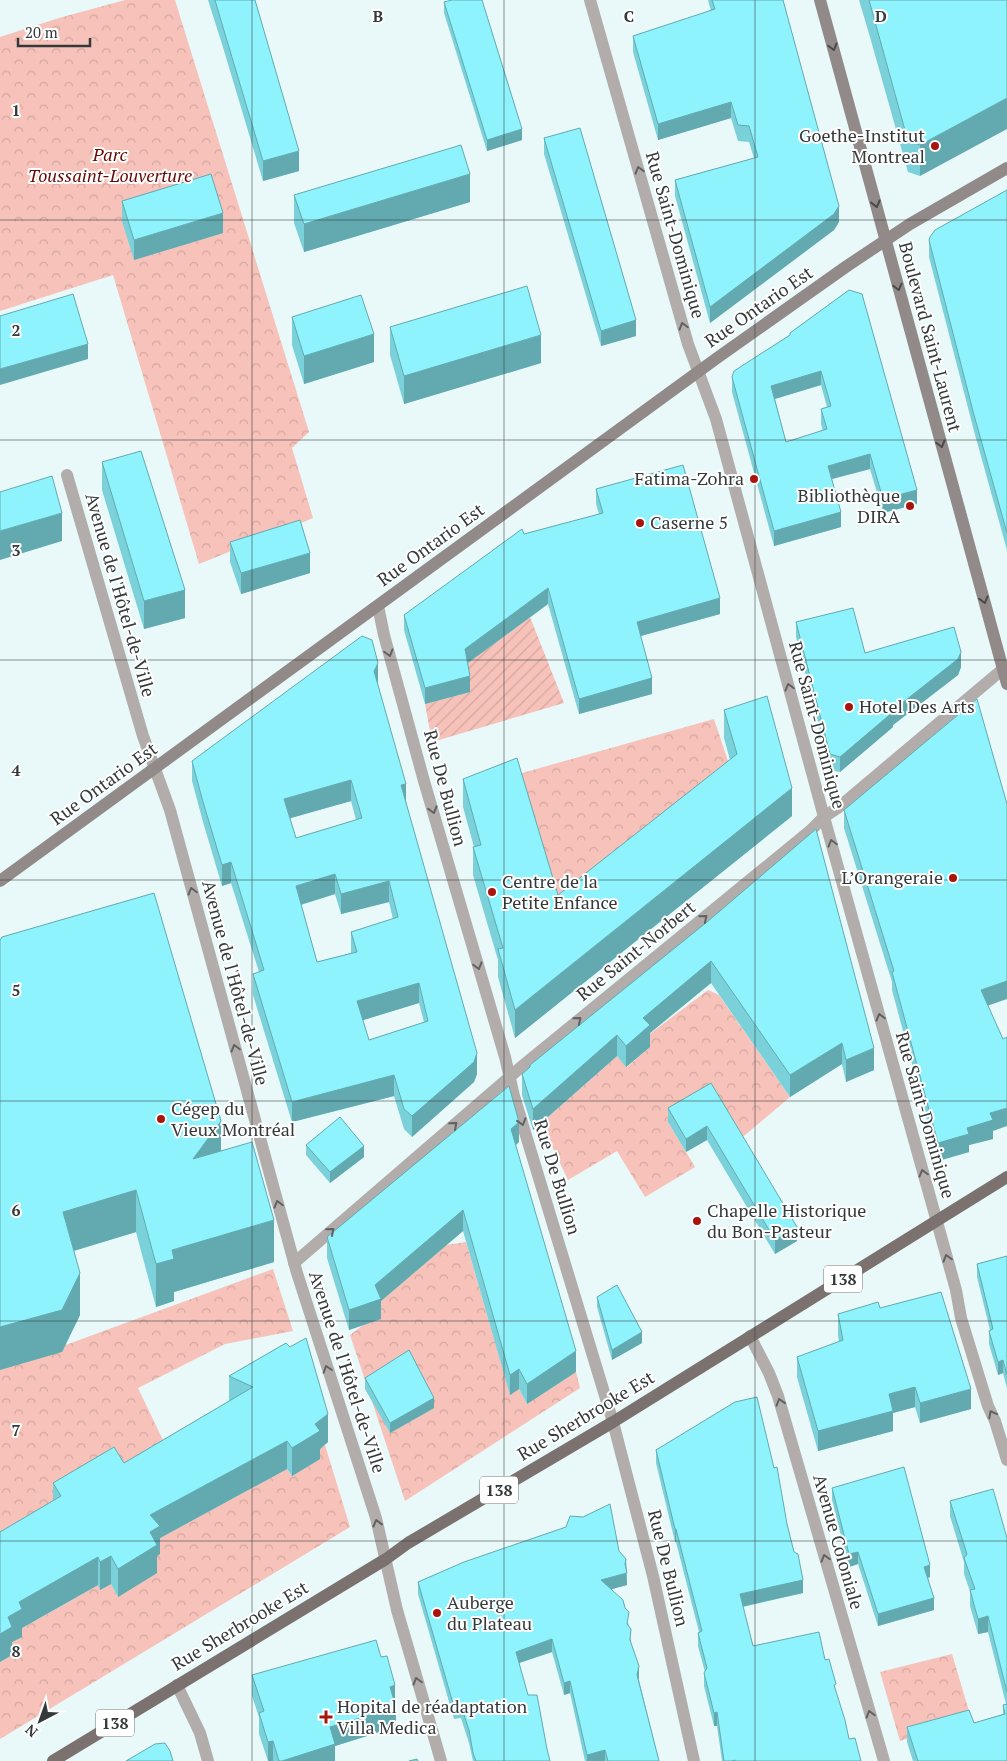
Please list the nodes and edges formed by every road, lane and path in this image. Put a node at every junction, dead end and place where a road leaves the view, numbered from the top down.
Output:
1 (590, 0) edge
2 (820, 0) edge
3 (1007, 168) edge
4 (885, 240) junction
5 (698, 372) junction
6 (67, 475) dead end
7 (378, 606) junction
8 (1003, 669) junction
9 (1007, 684) edge
10 (155, 769) junction
11 (824, 817) junction
12 (0, 881) edge
13 (509, 1078) junction
14 (1007, 1177) edge
15 (936, 1220) junction
16 (294, 1263) junction
17 (750, 1336) junction
18 (612, 1422) junction
19 (1007, 1460) edge
20 (386, 1558) junction
21 (177, 1684) junction
22 (53, 1761) edge
23 (208, 1761) edge
24 (441, 1761) edge
25 (694, 1761) edge
26 (884, 1761) edge

5 -> 1 street, Rue Saint-Dominique
2 -> 4 main road, Boulevard Saint-Laurent
3 - 4 main road, Rue Ontario Est
4 - 5 main road, Rue Ontario Est
4 -> 8 main road, Boulevard Saint-Laurent
5 - 7 main road, Rue Ontario Est
11 -> 5 street, Rue Saint-Dominique
6 - 10 street, Avenue de l'Hôtel-de-Ville
7 - 10 main road, Rue Ontario Est
7 -> 13 street, Rue De Bullion
8 - 9 main road, Boulevard Saint-Laurent
8 - 11 street, Rue Saint-Norbert
10 - 12 main road, Rue Ontario Est
16 -> 10 street, Avenue de l'Hôtel-de-Ville
13 -> 11 street, Rue Saint-Norbert
15 -> 11 street, Rue Saint-Dominique
16 -> 13 street, Rue Saint-Norbert
13 -> 18 street, Rue De Bullion
14 - 15 main road, Rue Sherbrooke Est / 138
15 - 17 main road, Rue Sherbrooke Est / 138
19 -> 15 street, Rue Saint-Dominique
20 -> 16 street, Avenue de l'Hôtel-de-Ville
17 - 18 main road, Rue Sherbrooke Est / 138
26 -> 17 street, Avenue Coloniale
18 - 20 main road, Rue Sherbrooke Est / 138
18 - 25 street, Rue De Bullion
20 - 21 main road, Rue Sherbrooke Est / 138
24 -> 20 street, Avenue de l'Hôtel-de-Ville
21 - 22 main road, Rue Sherbrooke Est / 138
21 - 23 street

